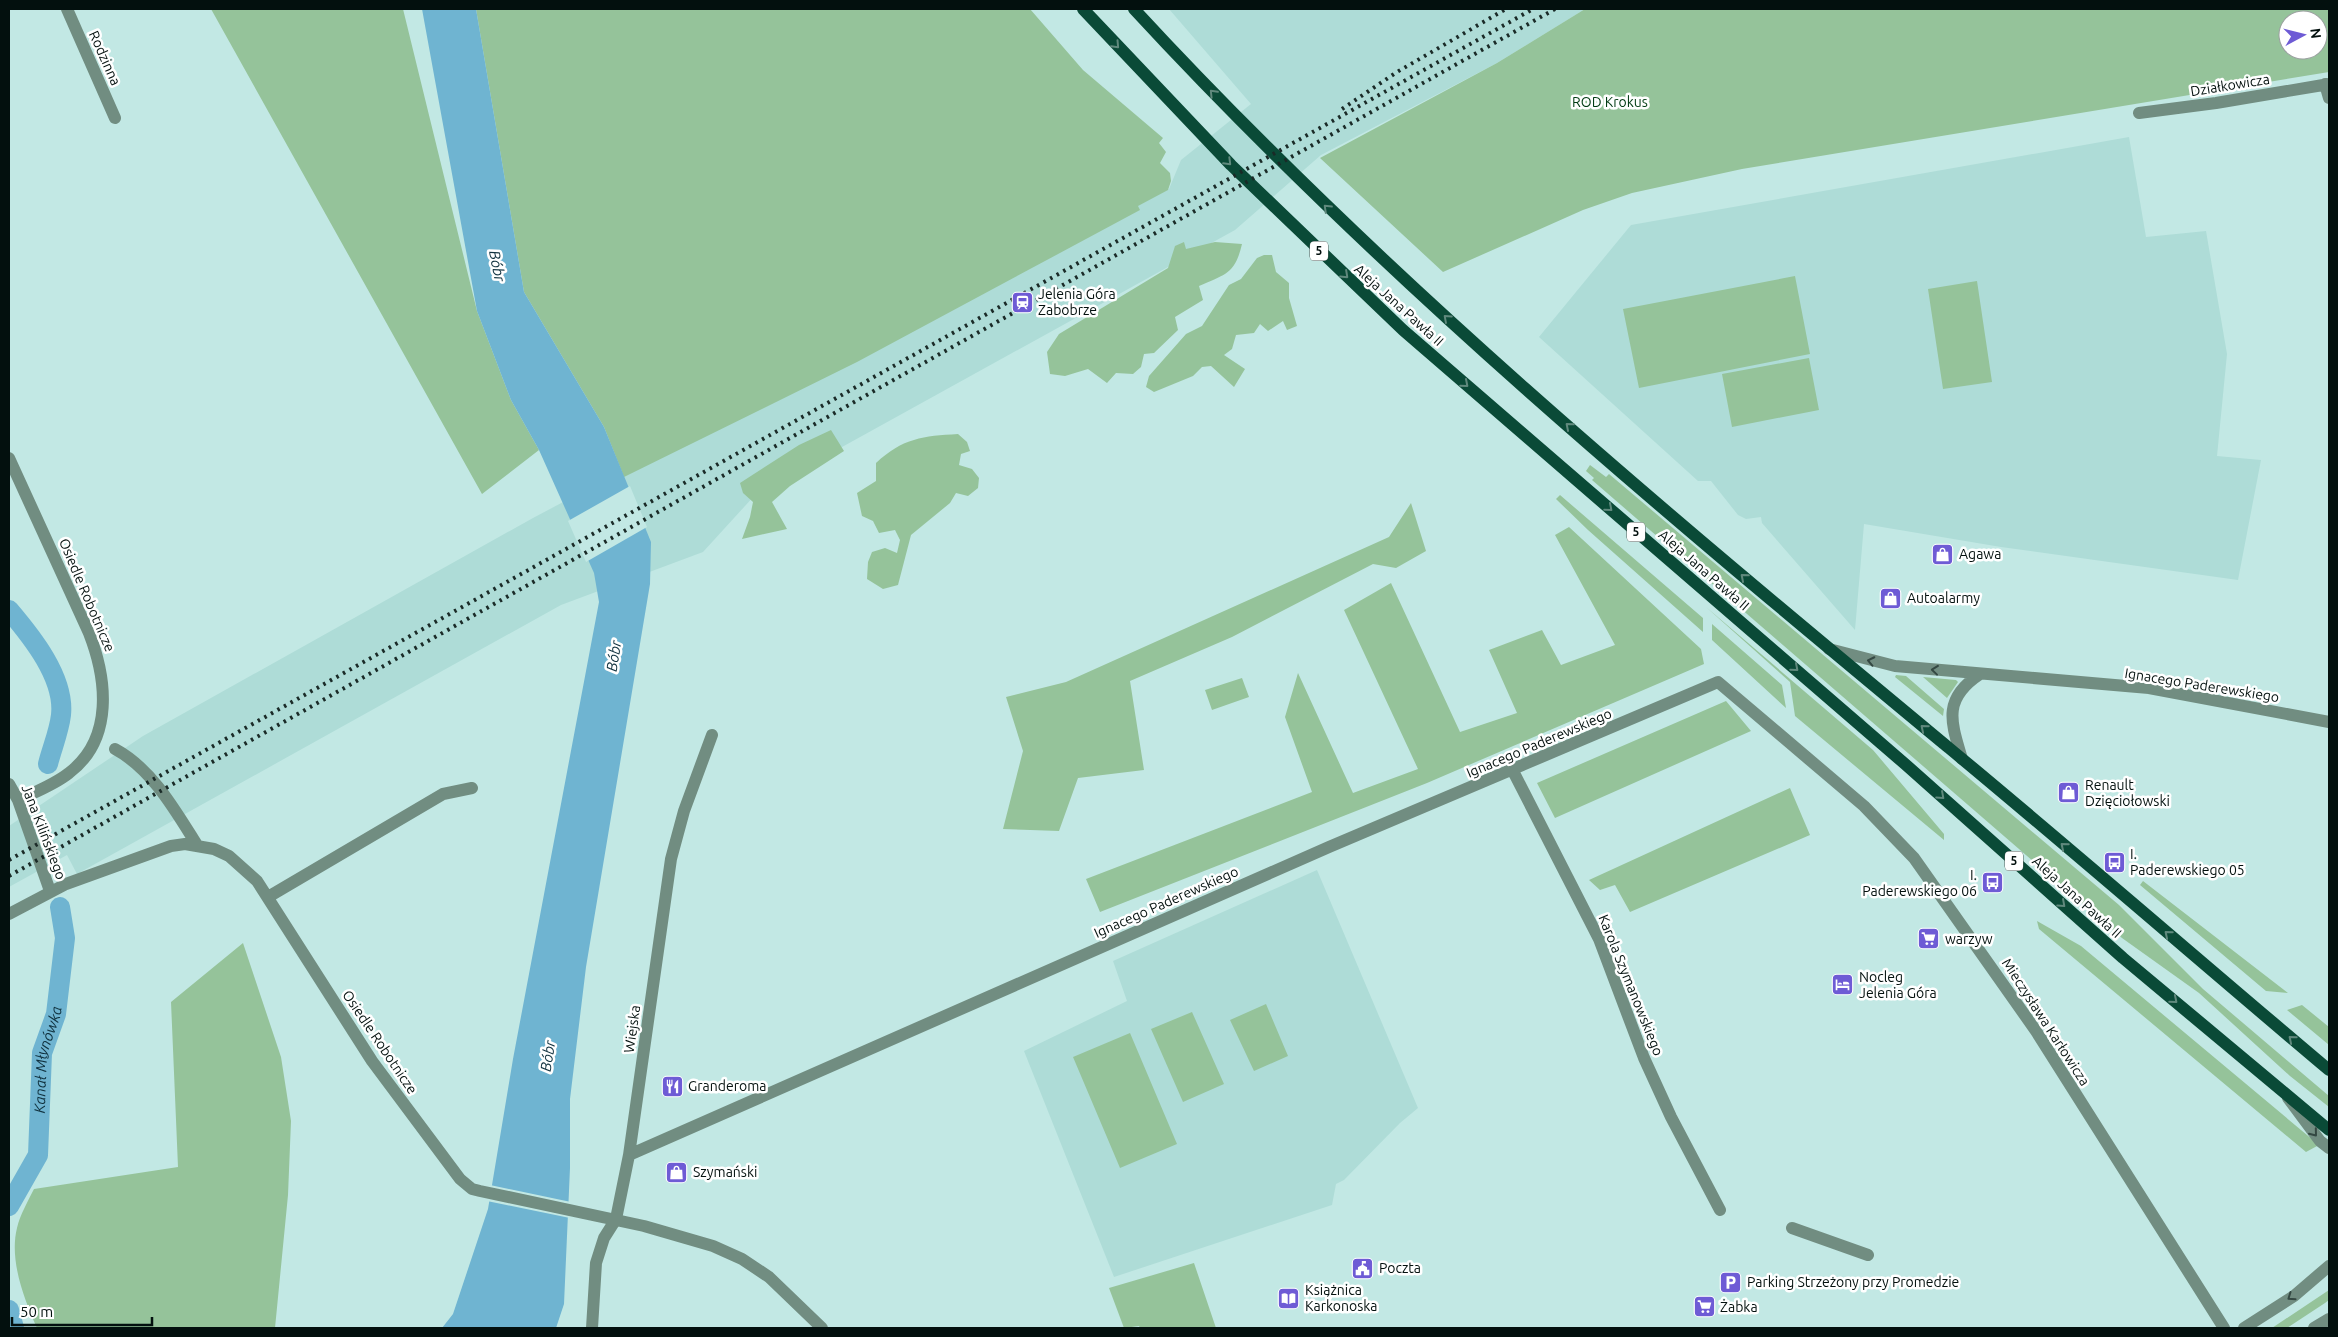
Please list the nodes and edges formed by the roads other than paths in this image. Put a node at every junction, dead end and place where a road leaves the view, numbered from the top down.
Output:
1 (67, 9) edge
2 (1083, 9) edge
3 (1134, 9) edge
4 (2327, 84) edge
5 (2329, 98) edge
6 (2139, 112) dead end
7 (115, 118) dead end
8 (9, 458) edge
9 (1829, 649) junction
10 (1980, 674) junction
11 (1718, 682) joint
12 (2329, 722) edge
13 (712, 735) dead end
14 (115, 749) dead end
15 (1962, 759) junction
16 (1513, 771) junction
17 (9, 784) edge
18 (472, 788) dead end
19 (18, 800) junction
20 (197, 845) junction
21 (50, 891) junction
22 (268, 897) junction
23 (9, 914) edge
24 (2329, 1070) edge
25 (2281, 1088) junction
26 (2329, 1130) edge
27 (2329, 1148) edge
28 (629, 1155) junction
29 (1720, 1210) dead end
30 (616, 1219) junction
31 (1792, 1228) dead end
32 (1868, 1255) dead end
33 (2329, 1266) edge
34 (2329, 1319) edge
35 (592, 1328) edge
36 (822, 1328) edge
37 (2224, 1328) edge
38 (2244, 1328) edge
39 (2314, 1328) edge

1 - 7 street, Rodzinna
2 -> 25 main road, Aleja Jana Pawła II / 5
9 -> 3 main road, Aleja Jana Pawła II
4 - 5 street, Działkowicza
4 - 6 street, Działkowicza
8 - 19 street, Osiedle Robotnicze
10 -> 9 street, Ignacego Paderewskiego
15 -> 9 main road, Aleja Jana Pawła II
10 - 12 street, Ignacego Paderewskiego
10 - 15 street
11 - 16 street, Ignacego Paderewskiego
11 - 37 street, Mieczysława Karłowicza
13 - 28 street, Wiejska
14 - 20 street
24 -> 15 main road, Aleja Jana Pawła II
16 - 28 street, Ignacego Paderewskiego
16 - 29 street, Karola Szymanowskiego
17 - 19 street, Jana Kilińskiego
18 - 22 street
19 - 21 street, Jana Kilińskiego
20 - 21 street, Osiedle Robotnicze
20 - 22 street, Osiedle Robotnicze
21 - 23 street, Osiedle Robotnicze
22 - 30 street, Osiedle Robotnicze
25 - 26 main road, Aleja Jana Pawła II / 5
25 -> 27 street
28 - 30 street, Wiejska
30 - 35 street, Wiejska
30 - 36 street, Osiedle Robotnicze
31 - 32 street
33 -> 38 street
34 - 39 street

